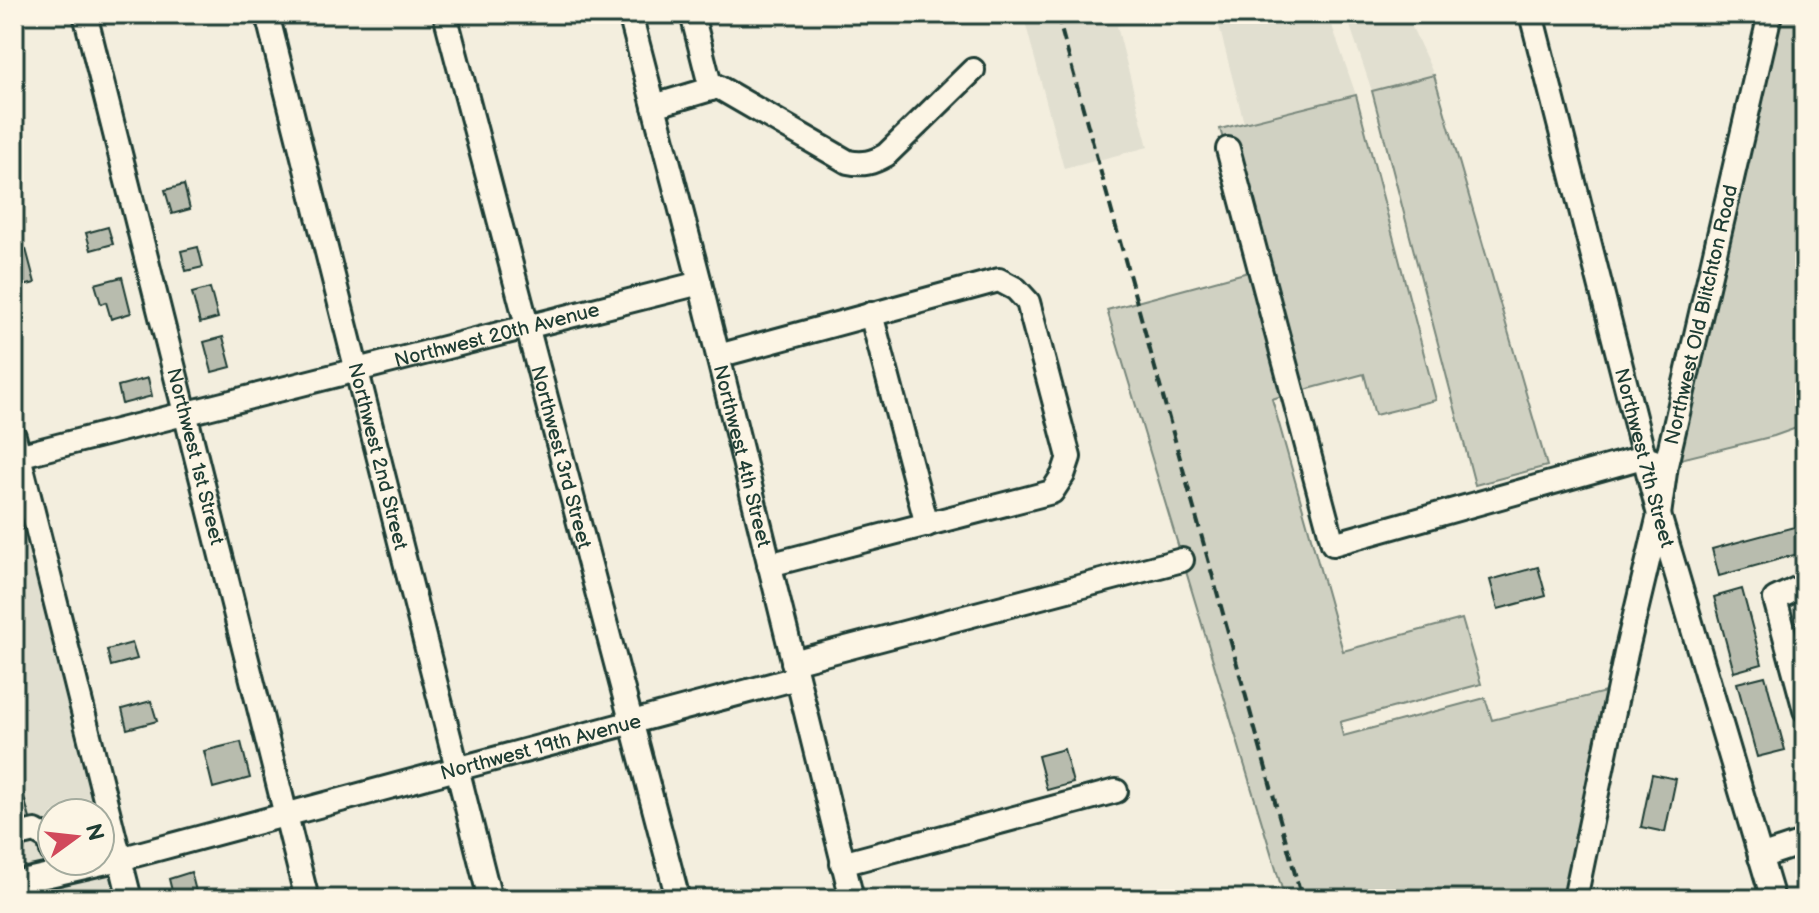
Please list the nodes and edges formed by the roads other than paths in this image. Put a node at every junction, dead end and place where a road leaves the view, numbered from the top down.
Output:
1 (85, 14) edge
2 (267, 14) edge
3 (445, 14) edge
4 (630, 14) edge
5 (692, 14) edge
6 (1531, 14) edge
7 (1770, 14) edge
8 (973, 70) dead end
9 (711, 89) junction
10 (654, 106) junction
11 (1228, 149) dead end
12 (700, 283) junction
13 (871, 314) junction
14 (527, 327) junction
15 (718, 356) junction
16 (356, 370) junction
17 (185, 413) junction
18 (16, 449) edge
19 (1643, 457) junction
20 (1666, 465) junction
21 (1659, 515) junction
22 (927, 525) junction
23 (1182, 560) dead end
24 (769, 565) junction
25 (1805, 585) edge
26 (795, 670) junction
27 (1805, 710) edge
28 (632, 725) junction
29 (457, 770) junction
30 (1116, 791) dead end
31 (286, 815) junction
32 (36, 832) edge
33 (14, 836) edge
34 (1805, 842) edge
35 (1760, 857) junction
36 (120, 859) junction
37 (116, 860) edge
38 (842, 864) junction
39 (36, 875) edge
40 (14, 883) edge
41 (130, 899) edge
42 (307, 899) edge
43 (490, 899) edge
44 (678, 899) edge
45 (852, 899) edge
46 (1575, 899) edge
47 (1773, 899) edge

1 - 17 street, Northwest 1st Street
2 - 16 street, Northwest 2nd Street
3 - 14 street, Northwest 3rd Street
4 - 10 street, Northwest 4th Street
5 - 9 street
6 - 19 street, Northwest 7th Street
7 - 20 street, Northwest Old Blitchton Road
8 - 9 street
9 - 10 street
10 - 12 street, Northwest 4th Street
11 - 19 street
12 - 14 street, Northwest 20th Avenue
12 - 15 street, Northwest 4th Street
13 - 15 street
13 - 22 street
13 - 22 street
14 - 16 street, Northwest 20th Avenue
14 - 28 street, Northwest 3rd Street
15 - 24 street, Northwest 4th Street
16 - 17 street, Northwest 20th Avenue
16 - 29 street, Northwest 2nd Street
17 - 18 street, Northwest 20th Avenue
17 - 31 street, Northwest 1st Street
18 - 36 street
19 - 20 street
19 - 21 street, Northwest 7th Street
20 - 21 street, Northwest Old Blitchton Road
21 - 35 street, Northwest 7th Street
21 - 46 street, Northwest Old Blitchton Road
22 - 24 street
23 - 26 street, Northwest 19th Avenue
24 - 26 street, Northwest 4th Street
25 - 27 street
26 - 28 street, Northwest 19th Avenue
26 - 38 street, Northwest 4th Street
28 - 29 street, Northwest 19th Avenue
28 - 44 street, Northwest 3rd Street
29 - 31 street, Northwest 19th Avenue
29 - 43 street, Northwest 2nd Street
30 - 38 street
31 - 36 street, Northwest 19th Avenue
31 - 42 street, Northwest 1st Street
32 - 33 street
34 - 35 street
35 - 47 street, Northwest 7th Street
36 - 37 street, Northwest 19th Avenue
36 - 41 street
38 - 45 street, Northwest 4th Street
39 - 40 street, Northwest 19th Avenue

